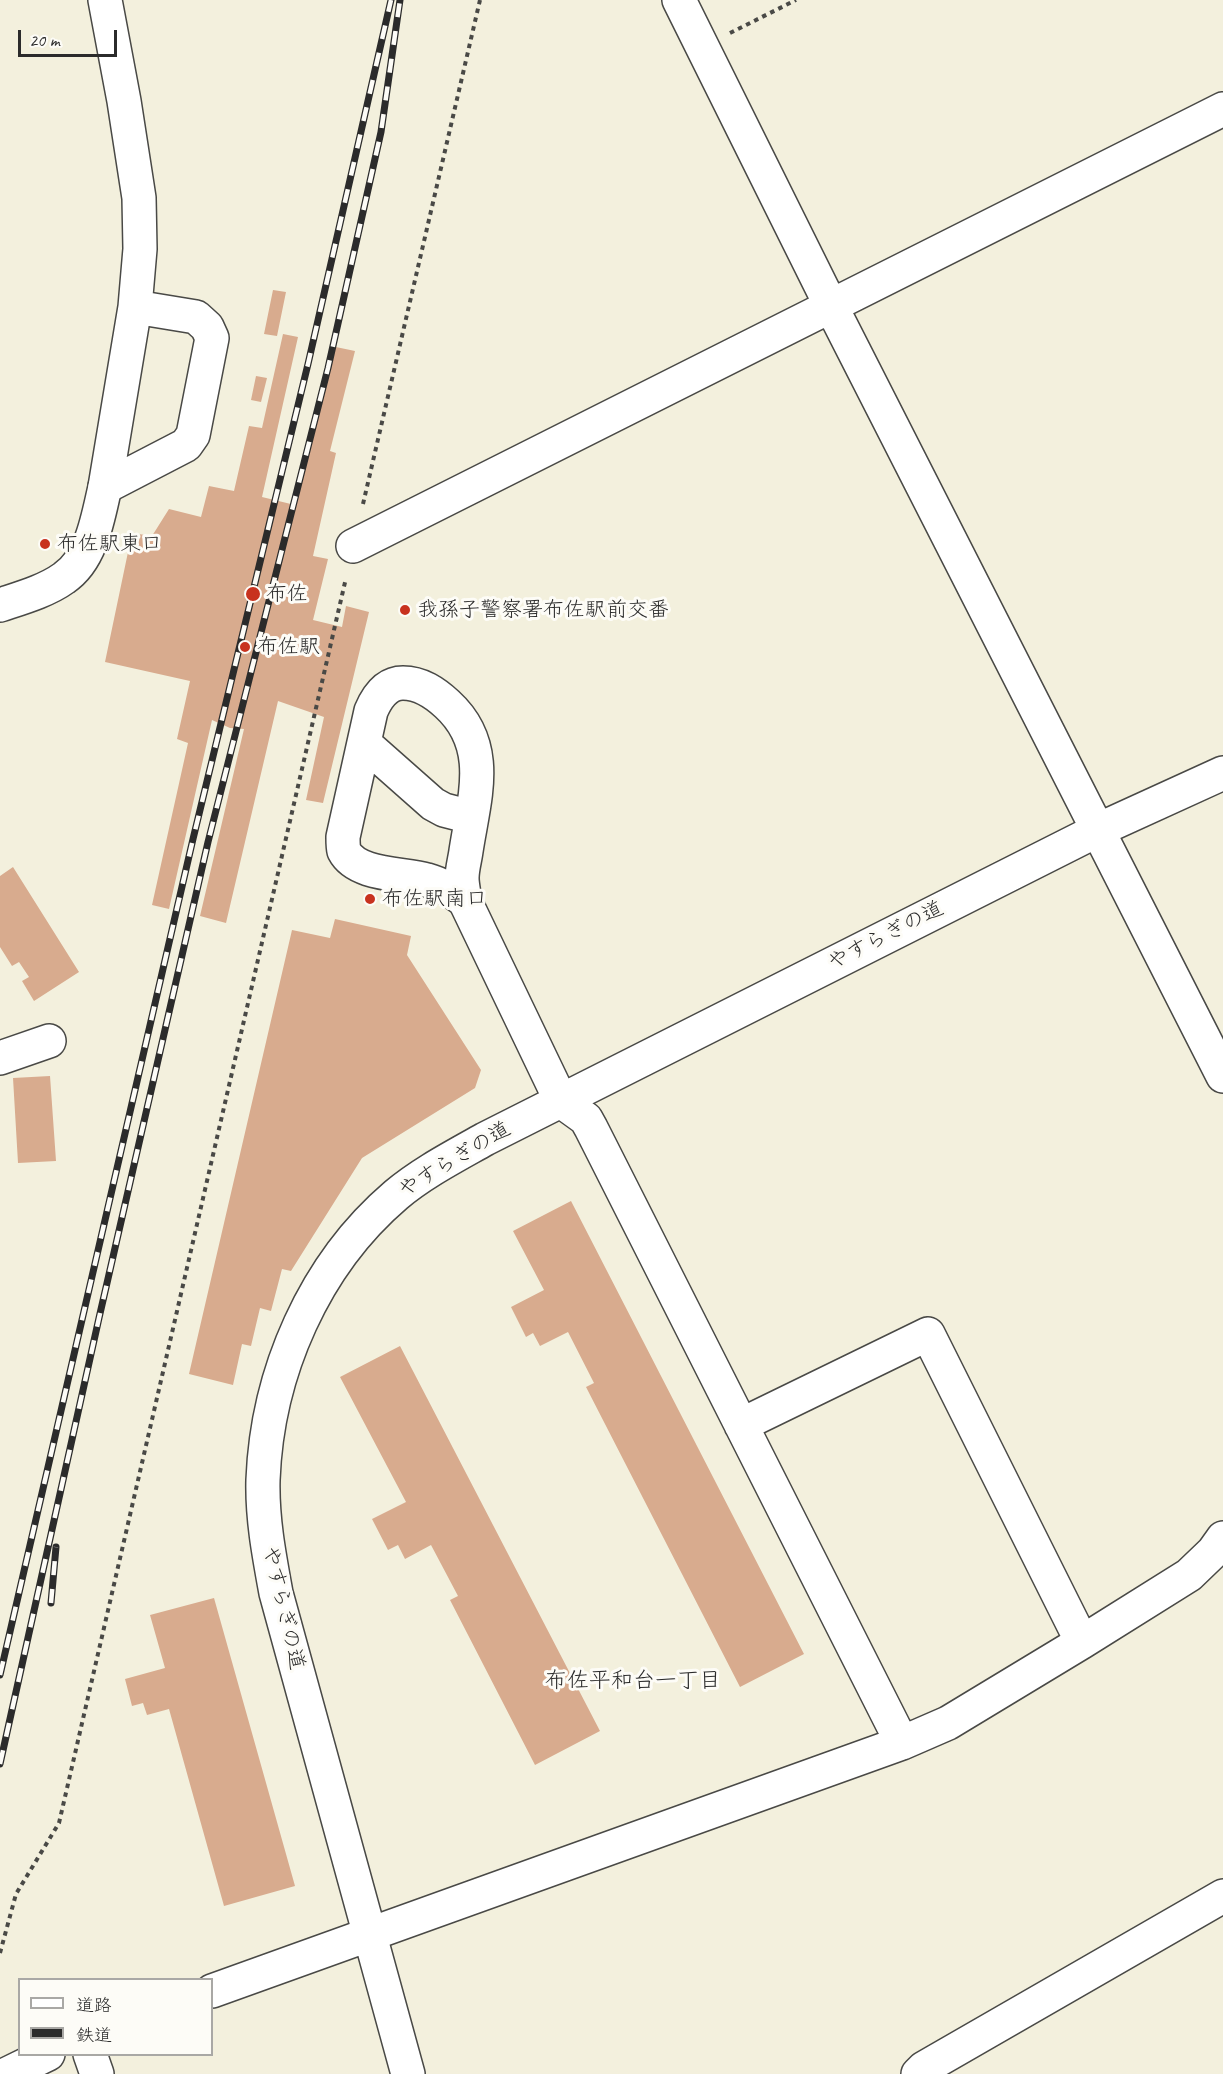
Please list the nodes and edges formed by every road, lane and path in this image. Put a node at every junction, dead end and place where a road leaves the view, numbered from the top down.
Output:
1 (105, 0) edge
2 (480, 0) edge
3 (679, 0) edge
4 (796, 0) edge
5 (702, 46) junction
6 (1223, 109) edge
7 (831, 306) junction
8 (135, 307) junction
9 (105, 487) junction
10 (353, 546) junction
11 (0, 605) edge
12 (364, 743) junction
13 (1223, 773) edge
14 (471, 817) junction
15 (1098, 830) junction
16 (465, 901) junction
17 (49, 1041) dead end
18 (0, 1058) edge
19 (1223, 1076) edge
20 (561, 1101) junction
21 (741, 1425) junction
22 (1223, 1538) edge
23 (1082, 1642) junction
24 (902, 1743) junction
25 (1223, 1896) edge
26 (370, 1934) junction
27 (0, 1953) edge
28 (213, 1991) edge
29 (46, 2056) edge
30 (90, 2056) edge
31 (8, 2074) edge
32 (97, 2074) edge
33 (408, 2074) edge
34 (918, 2074) edge

1 - 8 street
2 - 10 path
3 - 5 street
4 - 5 path
5 - 7 street
6 - 7 street
7 - 10 street
7 - 15 street
8 - 9 street
8 - 9 street
9 - 11 street
10 - 27 path
12 - 14 street
12 - 14 street
12 - 16 street
13 - 15 street, やすらぎの道
14 - 16 street
15 - 19 street
15 - 20 street, やすらぎの道
16 - 20 street
17 - 18 street
20 - 21 street
20 - 26 street, やすらぎの道
21 - 23 street
21 - 24 street
22 - 23 street
23 - 24 street
24 - 26 street
25 - 34 street
26 - 28 street
26 - 33 street, やすらぎの道
29 - 31 street
30 - 32 street

